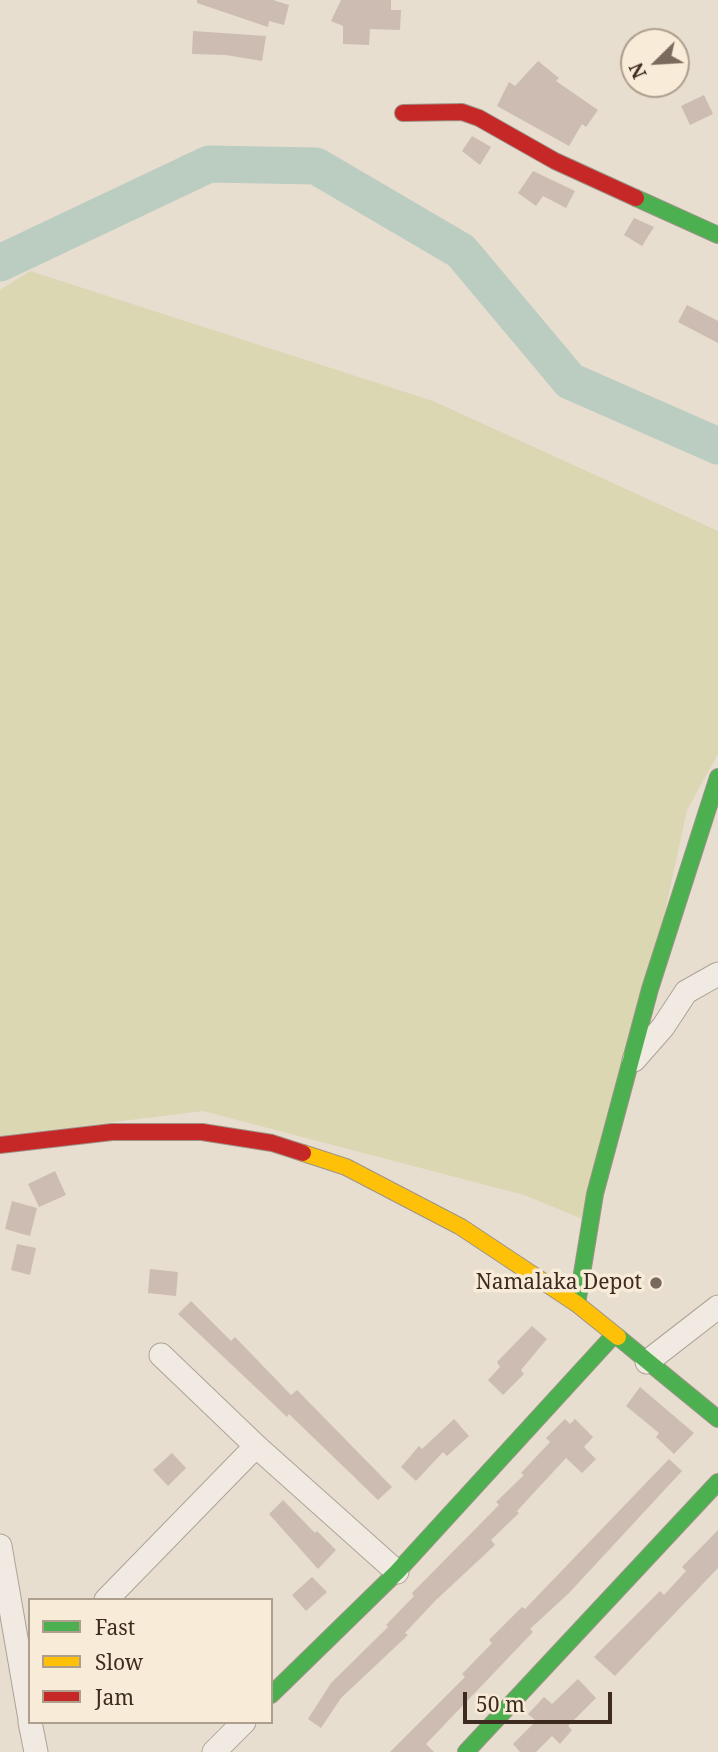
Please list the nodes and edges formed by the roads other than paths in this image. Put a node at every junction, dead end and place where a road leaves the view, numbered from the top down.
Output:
1 (403, 113) dead end
2 (718, 235) edge
3 (718, 777) edge
4 (718, 974) edge
5 (630, 1065) junction
6 (0, 1144) edge
7 (576, 1304) junction
8 (718, 1307) edge
9 (613, 1336) junction
10 (161, 1355) dead end
11 (647, 1362) junction
12 (718, 1419) edge
13 (256, 1447) junction
14 (718, 1482) edge
15 (0, 1546) edge
16 (397, 1572) junction
17 (108, 1598) edge
18 (27, 1681) edge
19 (273, 1693) edge
20 (31, 1724) edge
21 (242, 1724) edge
22 (36, 1752) edge
23 (214, 1752) edge
24 (467, 1752) edge

1 - 2 street
3 - 5 street
4 - 5 street
5 - 7 street
6 - 7 street
7 - 9 street
8 - 11 street
9 - 11 street
9 - 16 street
10 - 13 street
11 - 12 street
13 - 16 street
13 - 17 street
14 - 24 street
15 - 18 street
16 - 19 street
20 - 22 street
21 - 23 street

